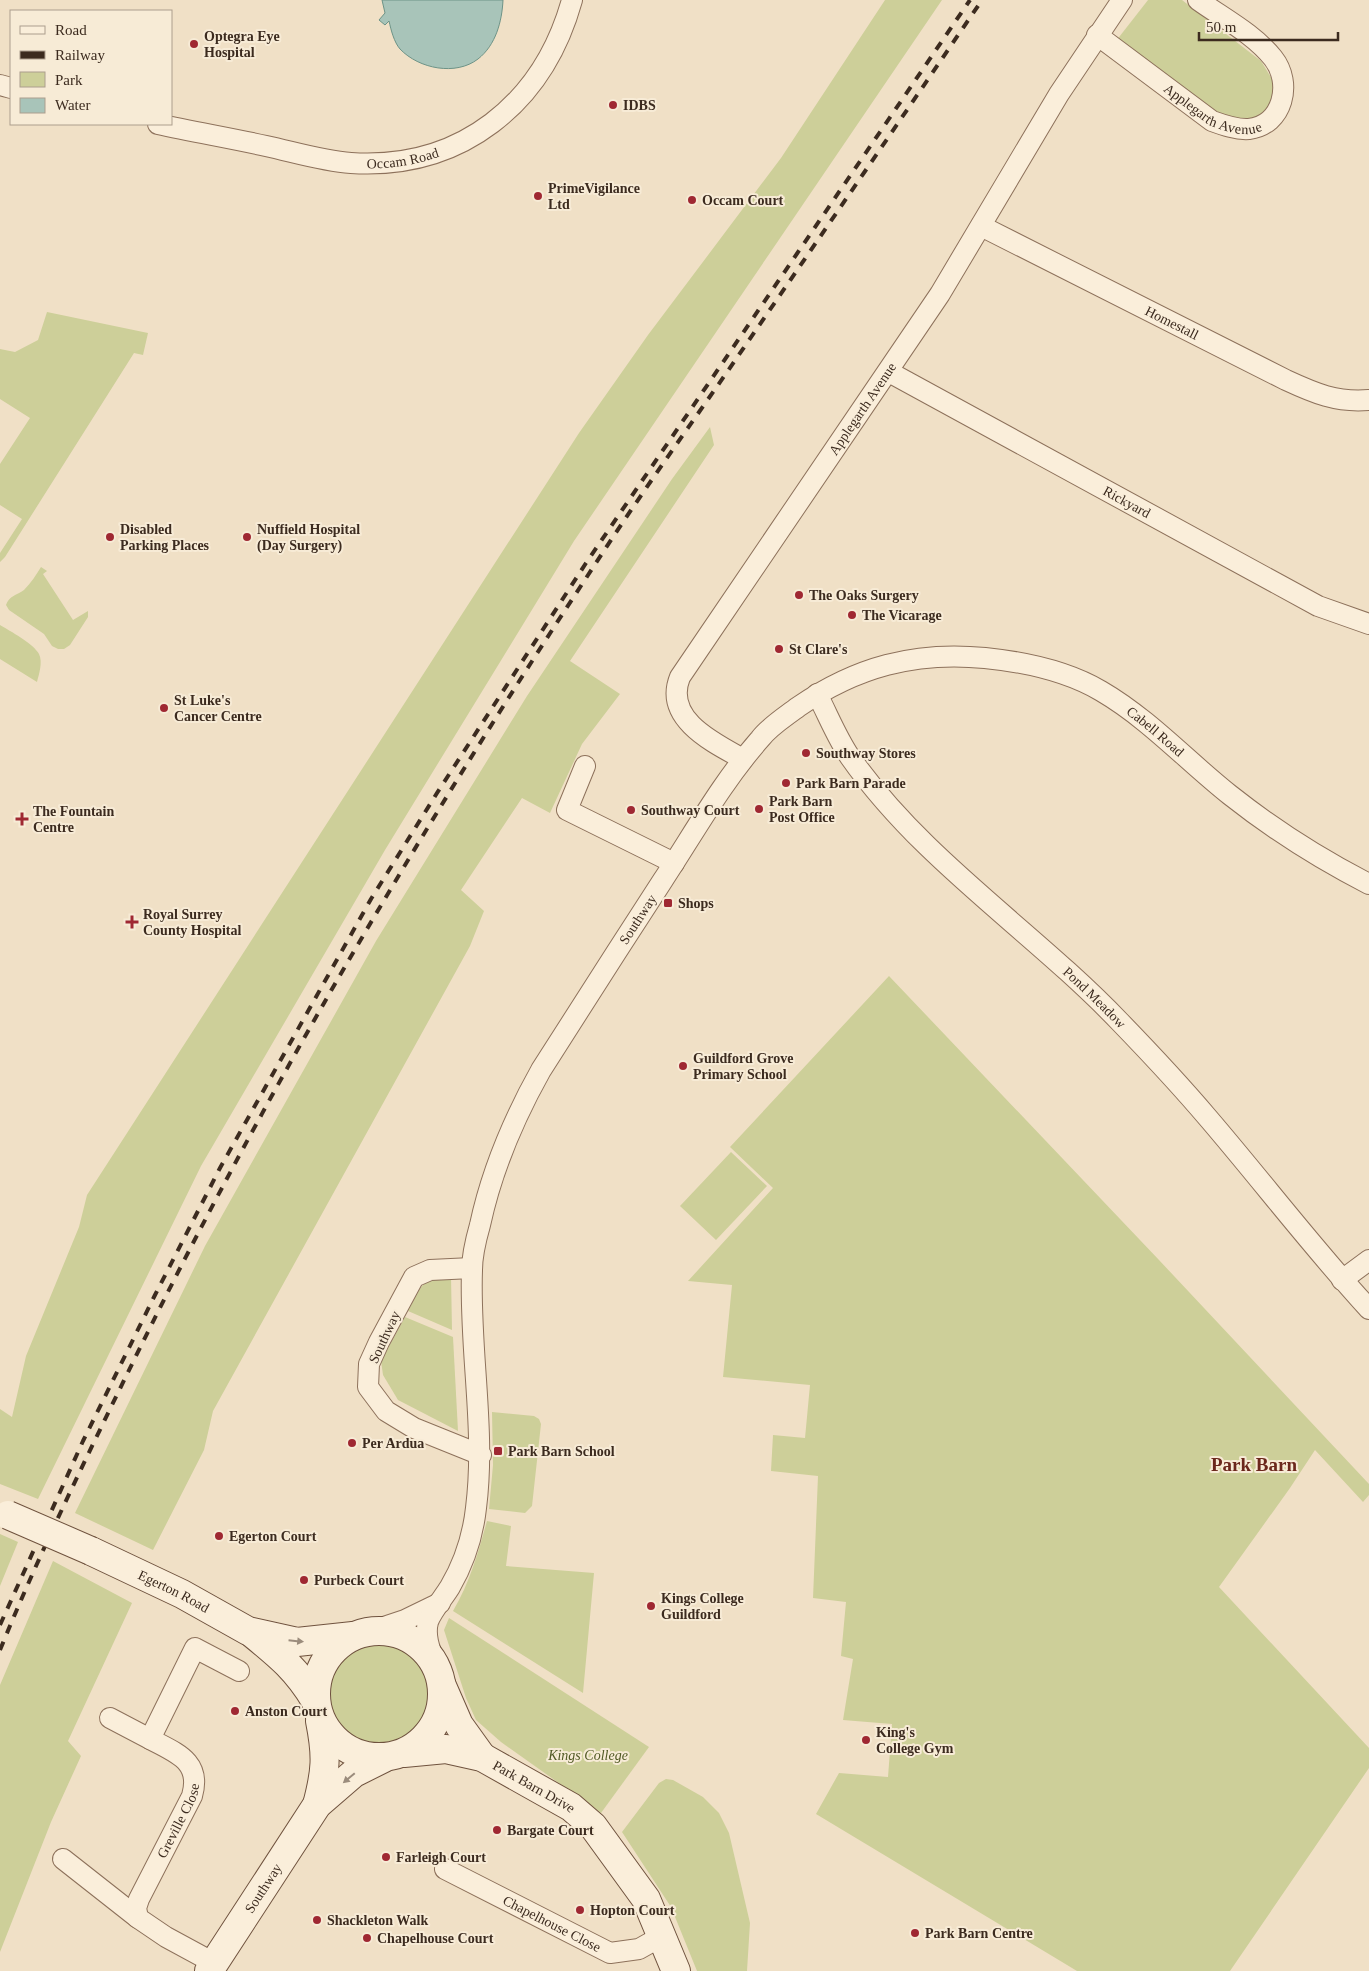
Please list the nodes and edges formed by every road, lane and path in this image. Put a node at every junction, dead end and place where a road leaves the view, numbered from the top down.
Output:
1 (572, 0) edge
2 (1122, 0) edge
3 (1198, 0) edge
4 (1097, 35) junction
5 (163, 125) edge
6 (981, 226) junction
7 (889, 372) junction
8 (1369, 400) edge
9 (1369, 624) edge
10 (911, 658) joint
11 (817, 694) junction
12 (743, 760) junction
13 (585, 766) dead end
14 (674, 863) junction
15 (1369, 884) edge
16 (1369, 1260) edge
17 (472, 1268) junction
18 (1342, 1280) junction
19 (1369, 1309) edge
20 (481, 1455) junction
21 (4, 1514) edge
22 (440, 1603) junction
23 (248, 1631) junction
24 (363, 1633) junction
25 (239, 1671) dead end
26 (439, 1676) junction
27 (318, 1709) junction
28 (110, 1718) dead end
29 (150, 1739) junction
30 (394, 1755) junction
31 (482, 1757) junction
32 (317, 1805) junction
33 (63, 1859) dead end
34 (445, 1869) dead end
35 (138, 1918) junction
36 (662, 1936) junction
37 (212, 1967) edge
38 (676, 1971) edge

1 - 5 street, Occam Road
2 - 4 street, Applegarth Avenue
3 - 4 street, Applegarth Avenue
4 - 6 street, Applegarth Avenue
6 - 7 street, Applegarth Avenue
6 - 8 street, Homestall
7 - 9 street, Rickyard
7 - 12 street, Applegarth Avenue
10 - 11 street, Southway
10 - 15 street, Cabell Road
11 - 12 street, Southway
11 - 18 street, Pond Meadow
12 - 14 street, Southway
13 - 14 street
14 - 17 street, Southway
16 - 18 street
17 - 20 street, Southway
17 - 20 street, Southway
18 - 19 street, Pond Meadow
20 - 22 street, Southway
21 - 23 street, Egerton Road, bridge
22 - 24 street
22 - 26 street, Southway
23 -> 24 street, Egerton Road
23 - 27 street, Southway
24 - 26 street
24 - 27 street
25 - 29 street
26 - 30 street
26 - 31 street
27 - 30 street
27 - 32 street, Southway
28 - 29 street, Greville Close
29 - 35 street, Greville Close
30 - 31 street
30 -> 32 street, Southway
31 - 36 street, Park Barn Drive
32 - 37 street, Southway
33 - 35 street
34 - 36 street, Chapelhouse Close
35 - 37 street
36 - 38 street, Park Barn Drive

